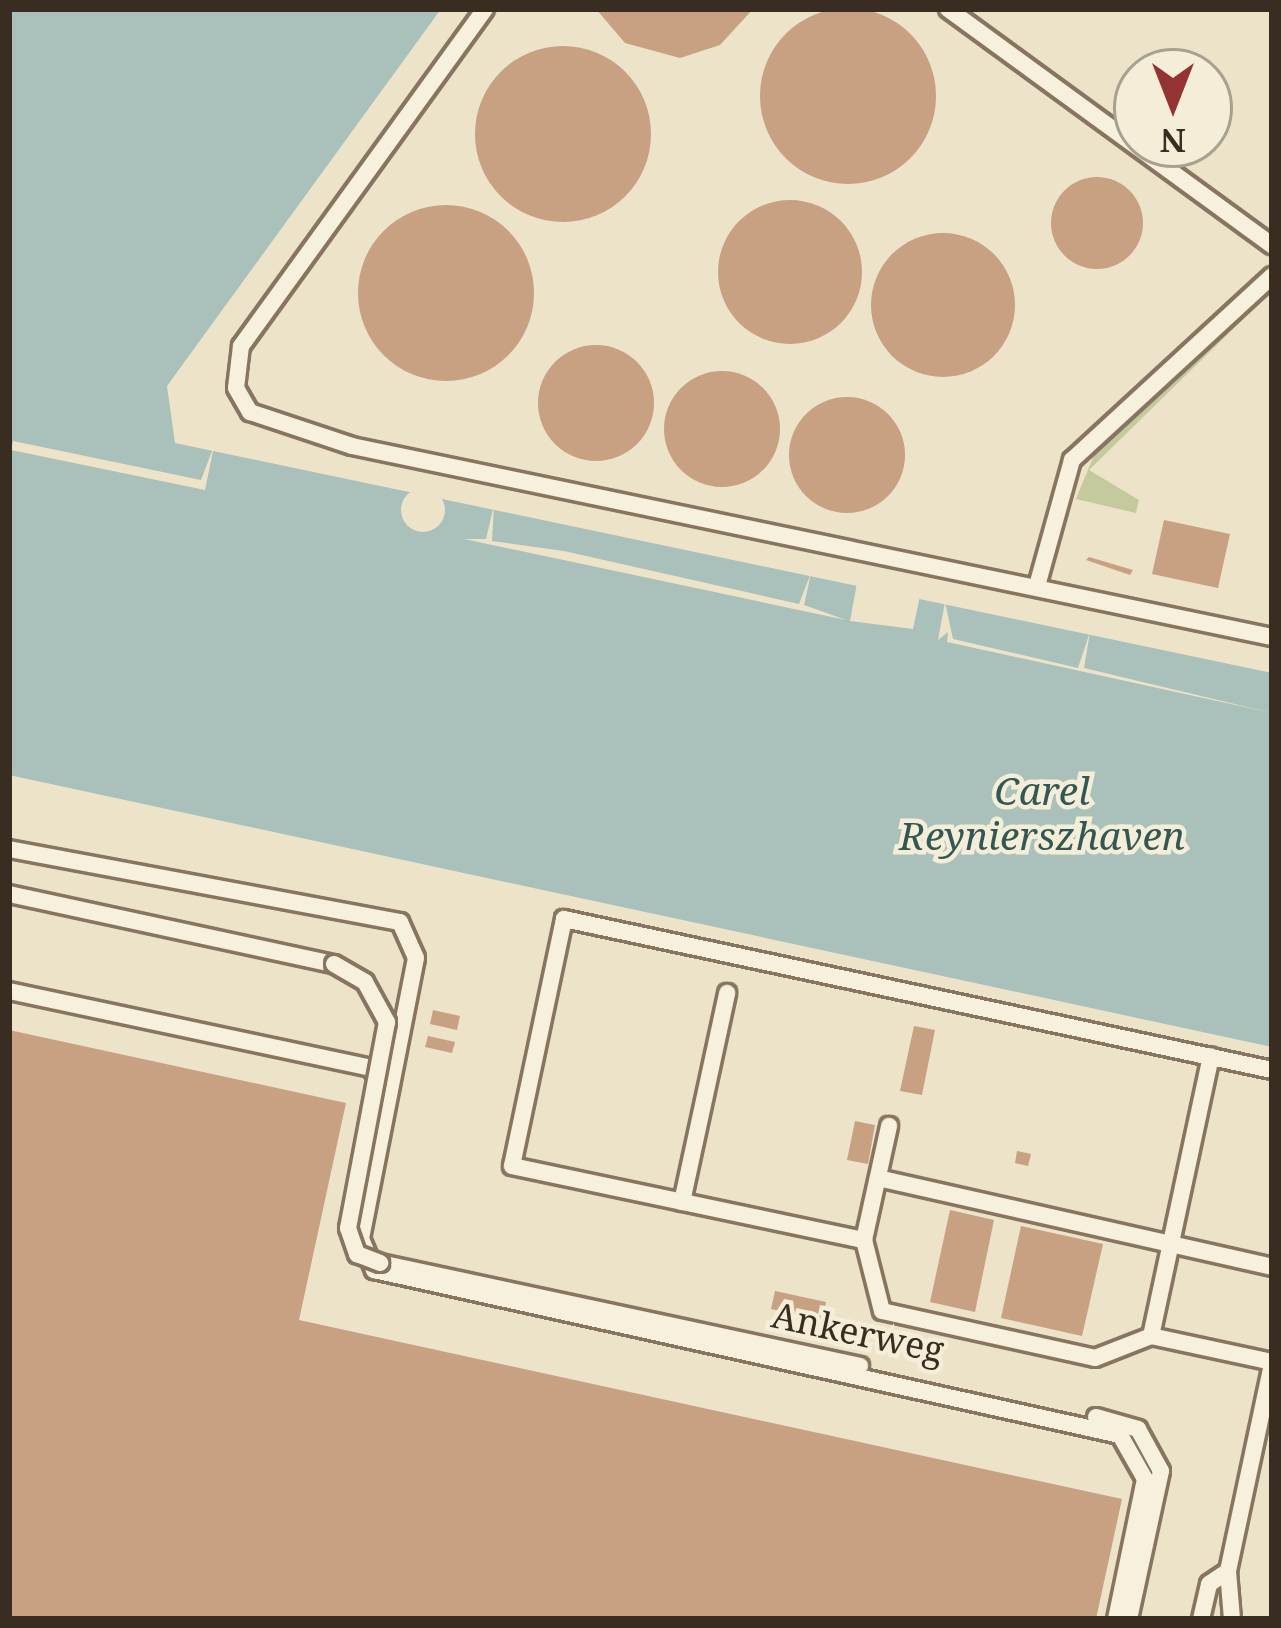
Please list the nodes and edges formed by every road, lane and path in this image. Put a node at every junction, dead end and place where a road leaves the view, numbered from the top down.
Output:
1 (485, 9) edge
2 (948, 9) edge
3 (1272, 245) edge
4 (1272, 276) edge
5 (1037, 586) junction
6 (1272, 637) edge
7 (9, 848) edge
8 (9, 894) edge
9 (9, 991) edge
10 (727, 994) dead end
11 (1210, 1056) junction
12 (1272, 1070) edge
13 (387, 1106) junction
14 (889, 1126) dead end
15 (878, 1178) junction
16 (682, 1202) junction
17 (864, 1240) junction
18 (1170, 1244) junction
19 (1272, 1267) edge
20 (1151, 1336) junction
21 (1272, 1363) edge
22 (1228, 1571) junction
23 (1116, 1619) edge
24 (1129, 1619) edge
25 (1202, 1619) edge
26 (1232, 1619) edge

1 - 5 lane
2 - 3 lane
4 - 5 lane
5 - 6 lane
7 - 13 lane, Ankerweg
8 - 24 lane, Ankerweg, bridge
9 - 13 lane
10 - 16 lane
11 - 12 lane
11 - 16 lane
11 - 18 lane
13 - 23 lane, Ankerweg
14 - 15 lane
15 - 17 lane
15 - 18 lane
16 - 17 lane
17 - 20 lane
18 - 19 lane
18 - 20 lane
20 - 21 lane
21 - 22 lane
22 - 25 lane
22 - 26 lane

